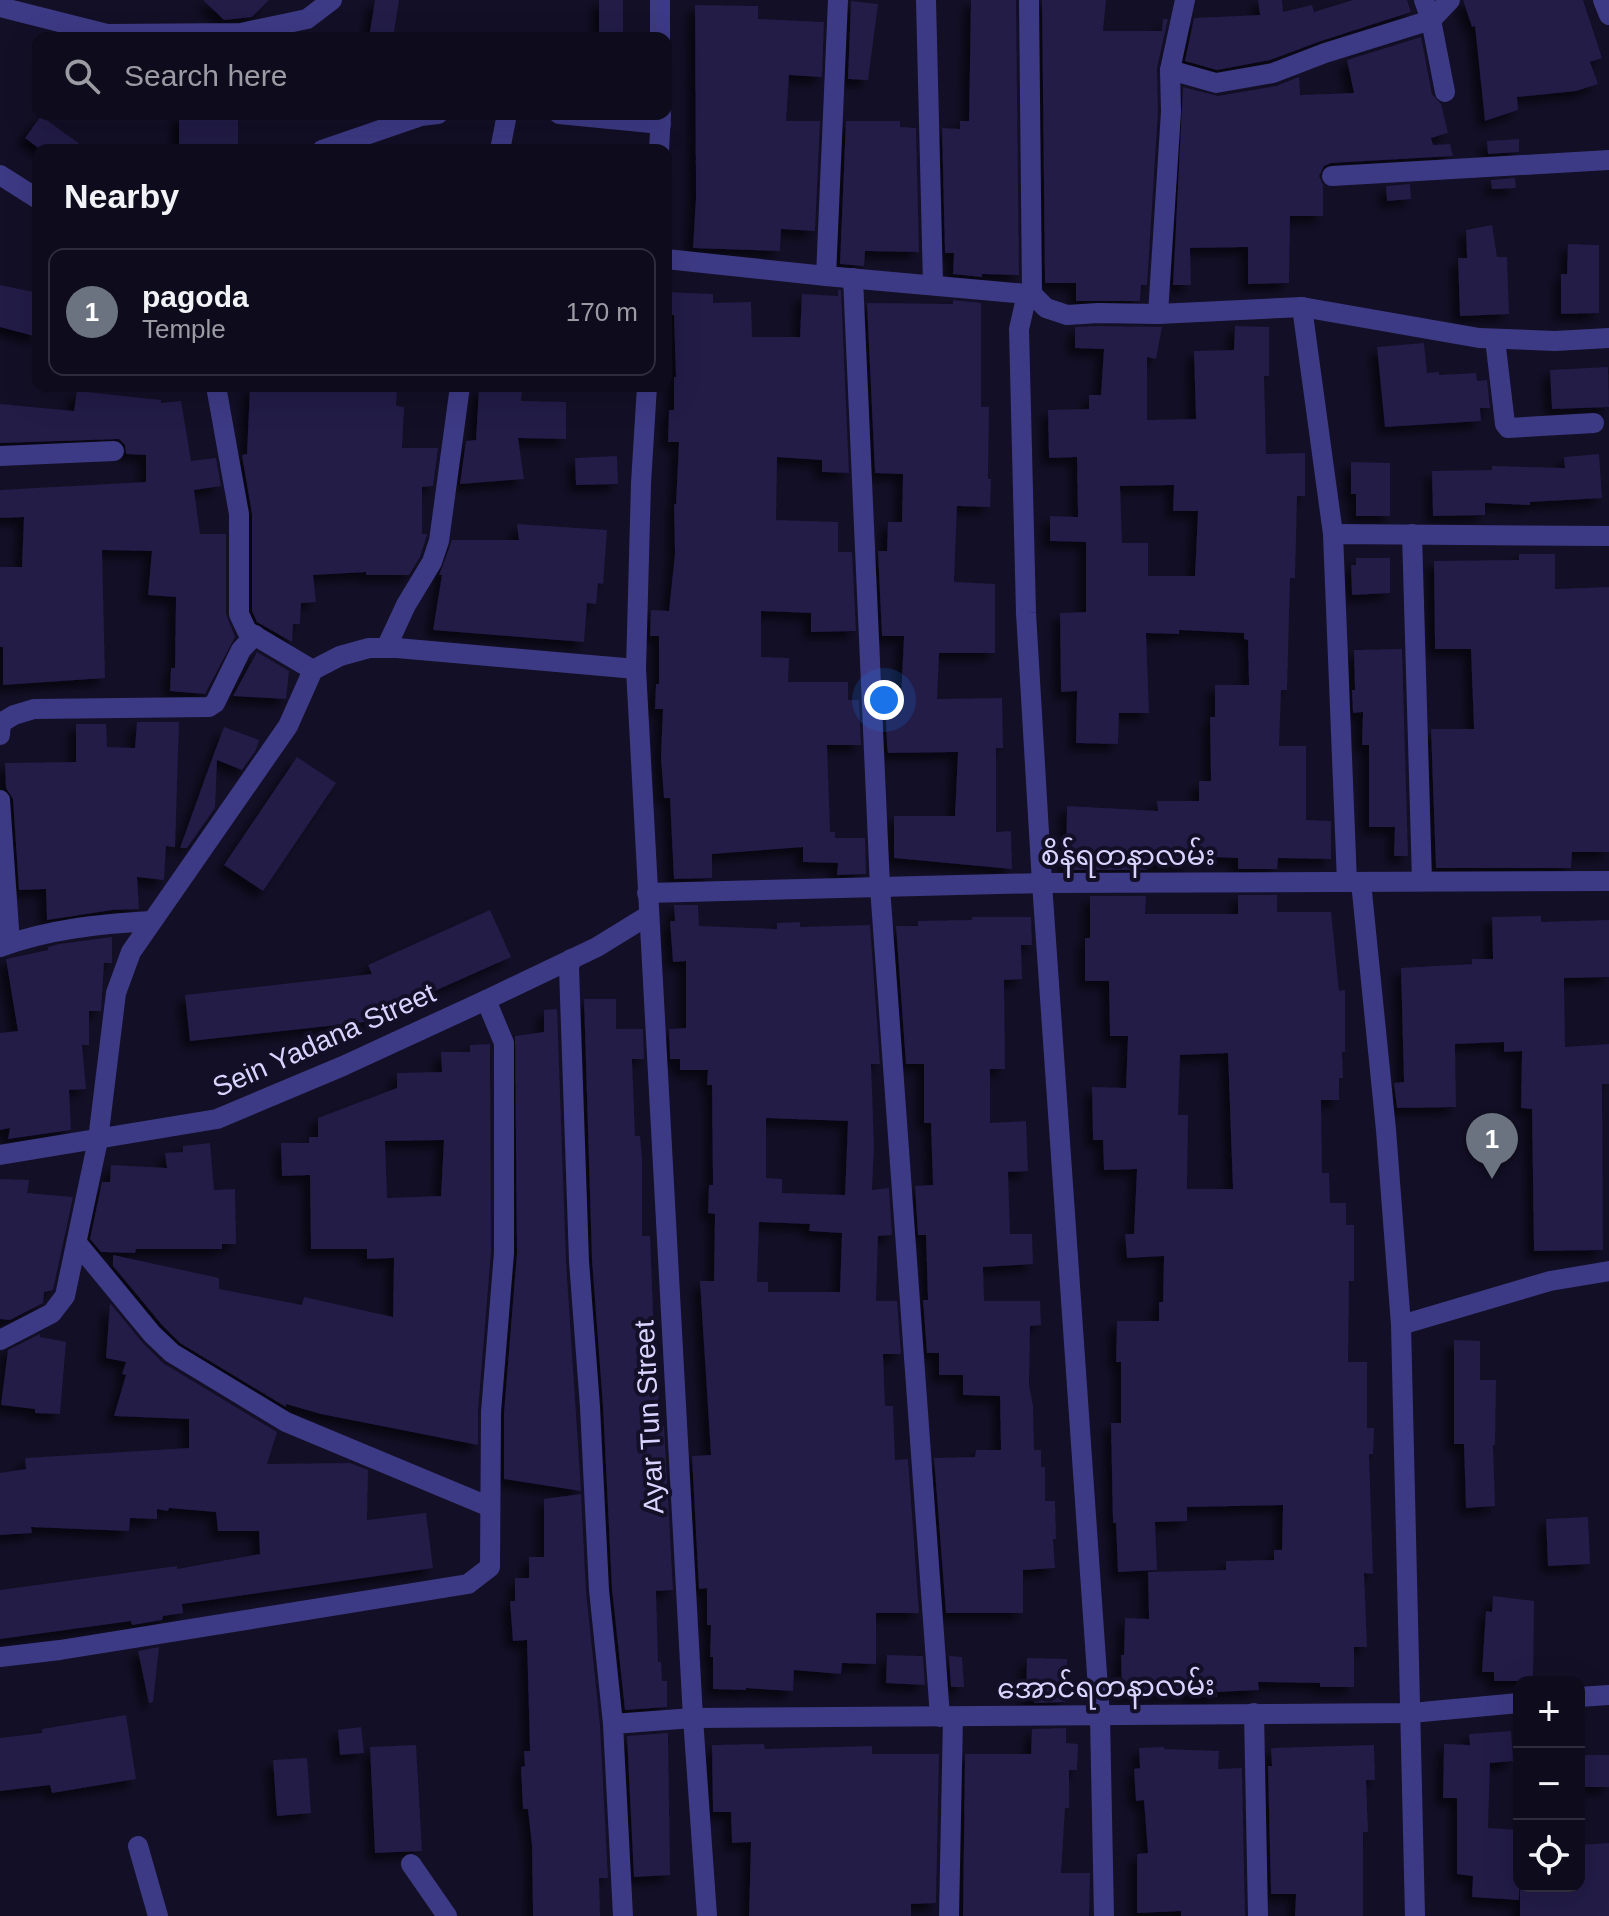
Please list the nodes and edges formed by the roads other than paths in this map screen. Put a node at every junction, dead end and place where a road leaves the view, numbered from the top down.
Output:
1 (332, 0) edge
2 (660, 0) edge
3 (838, 0) edge
4 (926, 0) edge
5 (1029, 0) edge
6 (1185, 0) edge
7 (1424, 0) edge
8 (1450, 0) edge
9 (0, 7) edge
10 (1431, 20) junction
11 (99, 32) edge
12 (246, 32) edge
13 (660, 32) edge
14 (1170, 70) junction
15 (1445, 92) dead end
16 (409, 120) edge
17 (506, 120) edge
18 (661, 120) edge
19 (339, 144) edge
20 (501, 144) edge
21 (659, 144) edge
22 (1609, 160) edge
23 (0, 175) edge
24 (1332, 176) dead end
25 (32, 195) edge
26 (672, 260) edge
27 (826, 276) junction
28 (853, 278) junction
29 (933, 284) junction
30 (1029, 294) junction
31 (1302, 307) junction
32 (1158, 314) junction
33 (1609, 338) edge
34 (1495, 339) junction
35 (217, 392) edge
36 (459, 392) edge
37 (647, 392) edge
38 (1594, 423) dead end
39 (114, 451) dead end
40 (0, 456) edge
41 (1333, 534) junction
42 (1412, 534) junction
43 (1609, 536) edge
44 (255, 635) junction
45 (386, 648) junction
46 (636, 669) junction
47 (313, 670) junction
48 (0, 726) edge
49 (0, 800) edge
50 (1422, 881) junction
51 (1609, 881) edge
52 (1354, 882) junction
53 (1042, 883) junction
54 (880, 887) junction
55 (647, 893) junction
56 (649, 915) junction
57 (151, 921) junction
58 (5, 945) edge
59 (571, 959) junction
60 (486, 1000) junction
61 (98, 1140) junction
62 (0, 1155) edge
63 (77, 1243) junction
64 (1609, 1271) edge
65 (1401, 1325) junction
66 (0, 1340) edge
67 (490, 1507) junction
68 (0, 1657) edge
69 (1609, 1695) edge
70 (1585, 1697) edge
71 (1513, 1704) edge
72 (1254, 1713) junction
73 (1411, 1713) junction
74 (947, 1717) junction
75 (1100, 1717) junction
76 (693, 1718) junction
77 (613, 1724) junction
78 (138, 1846) dead end
79 (411, 1864) dead end
80 (158, 1916) edge
81 (447, 1916) edge
82 (623, 1916) edge
83 (707, 1916) edge
84 (949, 1916) edge
85 (1104, 1916) edge
86 (1258, 1916) edge
87 (1415, 1916) edge

1 - 12 street
2 - 13 street
3 - 27 street
4 - 29 street
5 - 30 street
6 - 14 street
7 - 10 street
8 - 10 street
9 - 11 street
10 - 14 street
10 - 15 street
14 - 32 street
16 - 19 street
17 - 20 street
18 - 21 street
22 - 24 street
23 - 25 street
26 - 27 street
27 - 28 street
28 - 29 street
28 - 54 street
29 - 30 street
30 - 32 street
30 - 53 street
31 - 32 street
31 - 34 street
31 - 41 street
33 - 34 street
34 - 38 street
35 - 44 street
36 - 45 street
37 - 46 street, Ayar Tun Street
39 - 40 street
41 - 42 street
41 - 52 street
42 - 43 street
42 - 50 street
44 - 47 street
44 - 48 street
45 - 46 street
45 - 47 street
46 - 55 street, Ayar Tun Street
47 - 57 street
49 - 58 street
50 - 51 street, စိန်ရတနာလမ်း
50 - 52 street, စိန်ရတနာလမ်း
52 - 53 street, စိန်ရတနာလမ်း
52 - 65 street
53 - 54 street, စိန်ရတနာလမ်း
53 - 75 street
54 - 55 street, စိန်ရတနာလမ်း
54 - 74 street
55 - 56 street, Ayar Tun Street
56 - 59 street, Sein Yadana Street
56 - 76 street, Ayar Tun Street
57 - 58 street
57 - 61 street
59 - 60 street, Sein Yadana Street
59 - 77 street
60 - 61 street, Sein Yadana Street
60 - 67 street
61 - 62 street, Sein Yadana Street
61 - 63 street
63 - 66 street
63 - 67 street
64 - 65 street
65 - 73 street
67 - 68 street
69 - 70 street
71 - 73 street, အောင်ရတနာလမ်း
72 - 73 street, အောင်ရတနာလမ်း
72 - 75 street, အောင်ရတနာလမ်း
72 - 86 street
73 - 87 street
74 - 75 street, အောင်ရတနာလမ်း
74 - 76 street, အောင်ရတနာလမ်း
74 - 84 street
75 - 85 street
76 - 77 street, အောင်ရတနာလမ်း
76 - 83 street, Ayar Tun Street
77 - 82 street
78 - 80 street
79 - 81 street

